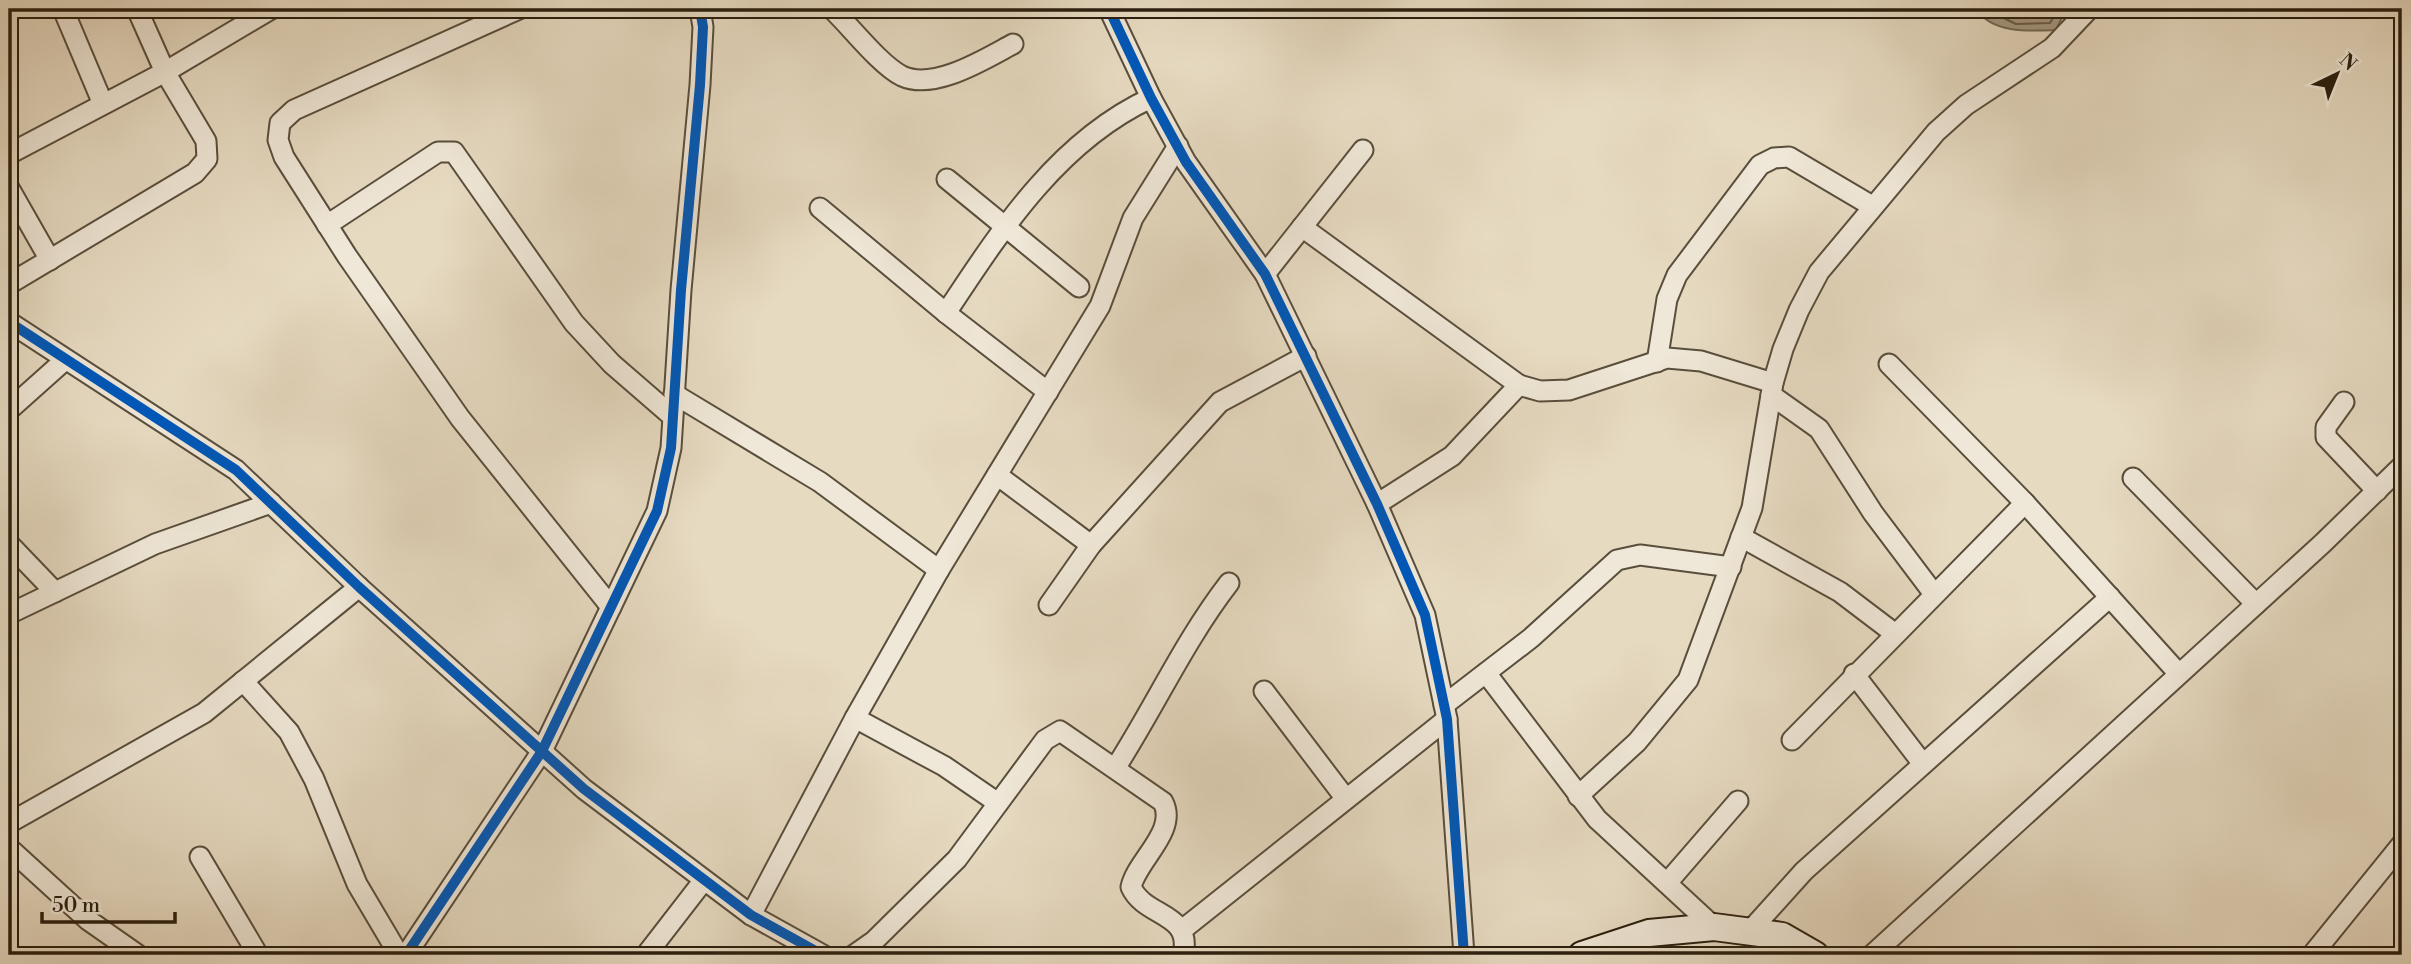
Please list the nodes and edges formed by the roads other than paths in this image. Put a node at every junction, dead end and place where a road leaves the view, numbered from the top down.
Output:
1 (63, 9) edge
2 (136, 9) edge
3 (271, 9) edge
4 (519, 9) edge
5 (700, 9) edge
6 (832, 9) edge
7 (1109, 9) edge
8 (2089, 9) edge
9 (1013, 44) dead end
10 (165, 72) junction
11 (1150, 98) junction
12 (103, 104) junction
13 (1178, 146) junction
14 (1363, 150) dead end
15 (9, 155) edge
16 (947, 179) dead end
17 (9, 188) edge
18 (1872, 206) junction
19 (820, 208) dead end
20 (327, 225) junction
21 (1004, 225) junction
22 (1302, 227) junction
23 (50, 260) junction
24 (1265, 274) junction
25 (9, 284) edge
26 (1079, 287) dead end
27 (946, 313) junction
28 (9, 322) edge
29 (1306, 356) junction
30 (65, 360) junction
31 (1657, 362) junction
32 (1889, 364) dead end
33 (1519, 385) junction
34 (1772, 389) junction
35 (1048, 392) junction
36 (674, 394) junction
37 (2344, 402) dead end
38 (9, 410) edge
39 (673, 416) junction
40 (2402, 466) edge
41 (997, 475) junction
42 (2133, 478) dead end
43 (2377, 491) junction
44 (271, 503) junction
45 (2025, 503) junction
46 (1377, 504) junction
47 (1741, 537) junction
48 (9, 544) edge
49 (1091, 545) junction
50 (1731, 567) junction
51 (939, 570) junction
52 (1228, 583) dead end
53 (359, 587) junction
54 (55, 592) junction
55 (1934, 594) junction
56 (2110, 597) junction
57 (2256, 604) junction
58 (1049, 605) dead end
59 (611, 607) junction
60 (9, 614) edge
61 (1894, 633) junction
62 (1486, 673) junction
63 (1854, 674) junction
64 (2179, 674) junction
65 (243, 681) junction
66 (1264, 691) dead end
67 (1445, 712) junction
68 (855, 718) junction
69 (1792, 740) dead end
70 (542, 751) junction
71 (1923, 764) junction
72 (1116, 767) junction
73 (1578, 796) junction
74 (1346, 799) junction
75 (1738, 801) dead end
76 (998, 803) junction
77 (9, 824) edge
78 (2402, 844) edge
79 (9, 848) edge
80 (200, 858) dead end
81 (704, 880) junction
82 (1667, 883) junction
83 (751, 915) junction
84 (1714, 927) junction
85 (1182, 930) junction
86 (1749, 932) junction
87 (138, 955) edge
88 (258, 955) edge
89 (399, 955) edge
90 (406, 955) edge
91 (646, 955) edge
92 (822, 955) edge
93 (854, 955) edge
94 (1183, 955) edge
95 (1464, 955) edge
96 (1582, 955) edge
97 (1815, 955) edge
98 (1872, 955) edge
99 (2312, 955) edge

1 - 12 street
2 - 10 street
3 - 10 street
4 - 20 street
5 - 36 street
6 - 9 street
7 - 11 street
8 - 18 street
10 - 12 street
10 - 23 street
11 - 13 street
11 - 21 street
12 - 15 street
13 - 24 street
13 - 35 street
14 - 22 street
16 - 21 street
17 - 23 street
18 - 31 street
18 - 34 street
19 - 27 street
20 - 39 street
20 - 59 street
21 - 26 street
21 - 27 street
22 - 24 street
22 - 33 street
23 - 25 street
24 - 29 street
27 - 35 street
28 - 30 street
29 - 46 street
29 - 49 street
30 - 38 street
30 - 44 street
31 - 33 street
31 - 34 street
32 - 45 street
33 - 46 street
34 - 47 street
34 - 55 street
35 - 41 street
36 - 39 street
36 - 51 street
37 - 43 street
39 - 59 street
40 - 43 street
41 - 49 street
41 - 51 street
42 - 57 street
43 - 57 street
44 - 53 street
44 - 54 street
45 - 55 street
45 - 56 street
46 - 67 street
47 - 50 street
47 - 61 street
48 - 54 street
49 - 58 street
50 - 62 street
50 - 73 street
51 - 68 street
52 - 72 street
53 - 65 street
53 - 70 street
54 - 60 street
55 - 61 street
56 - 64 street
56 - 71 street
57 - 64 street
59 - 70 street
61 - 63 street
62 - 67 street
62 - 73 street
63 - 69 street
63 - 71 street
64 - 98 street
65 - 77 street
65 - 89 street
66 - 74 street
67 - 74 street
67 - 95 street
68 - 76 street
68 - 83 street
70 - 81 street
70 - 90 street
71 - 86 street
72 - 76 street
72 - 85 street
73 - 82 street
74 - 85 street
75 - 82 street
76 - 93 street
78 - 99 street
79 - 87 street
80 - 88 street
81 - 83 street
81 - 91 street
82 - 84 street
83 - 92 street
84 - 86 main road
84 - 96 main road
85 - 94 street
86 - 97 main road

